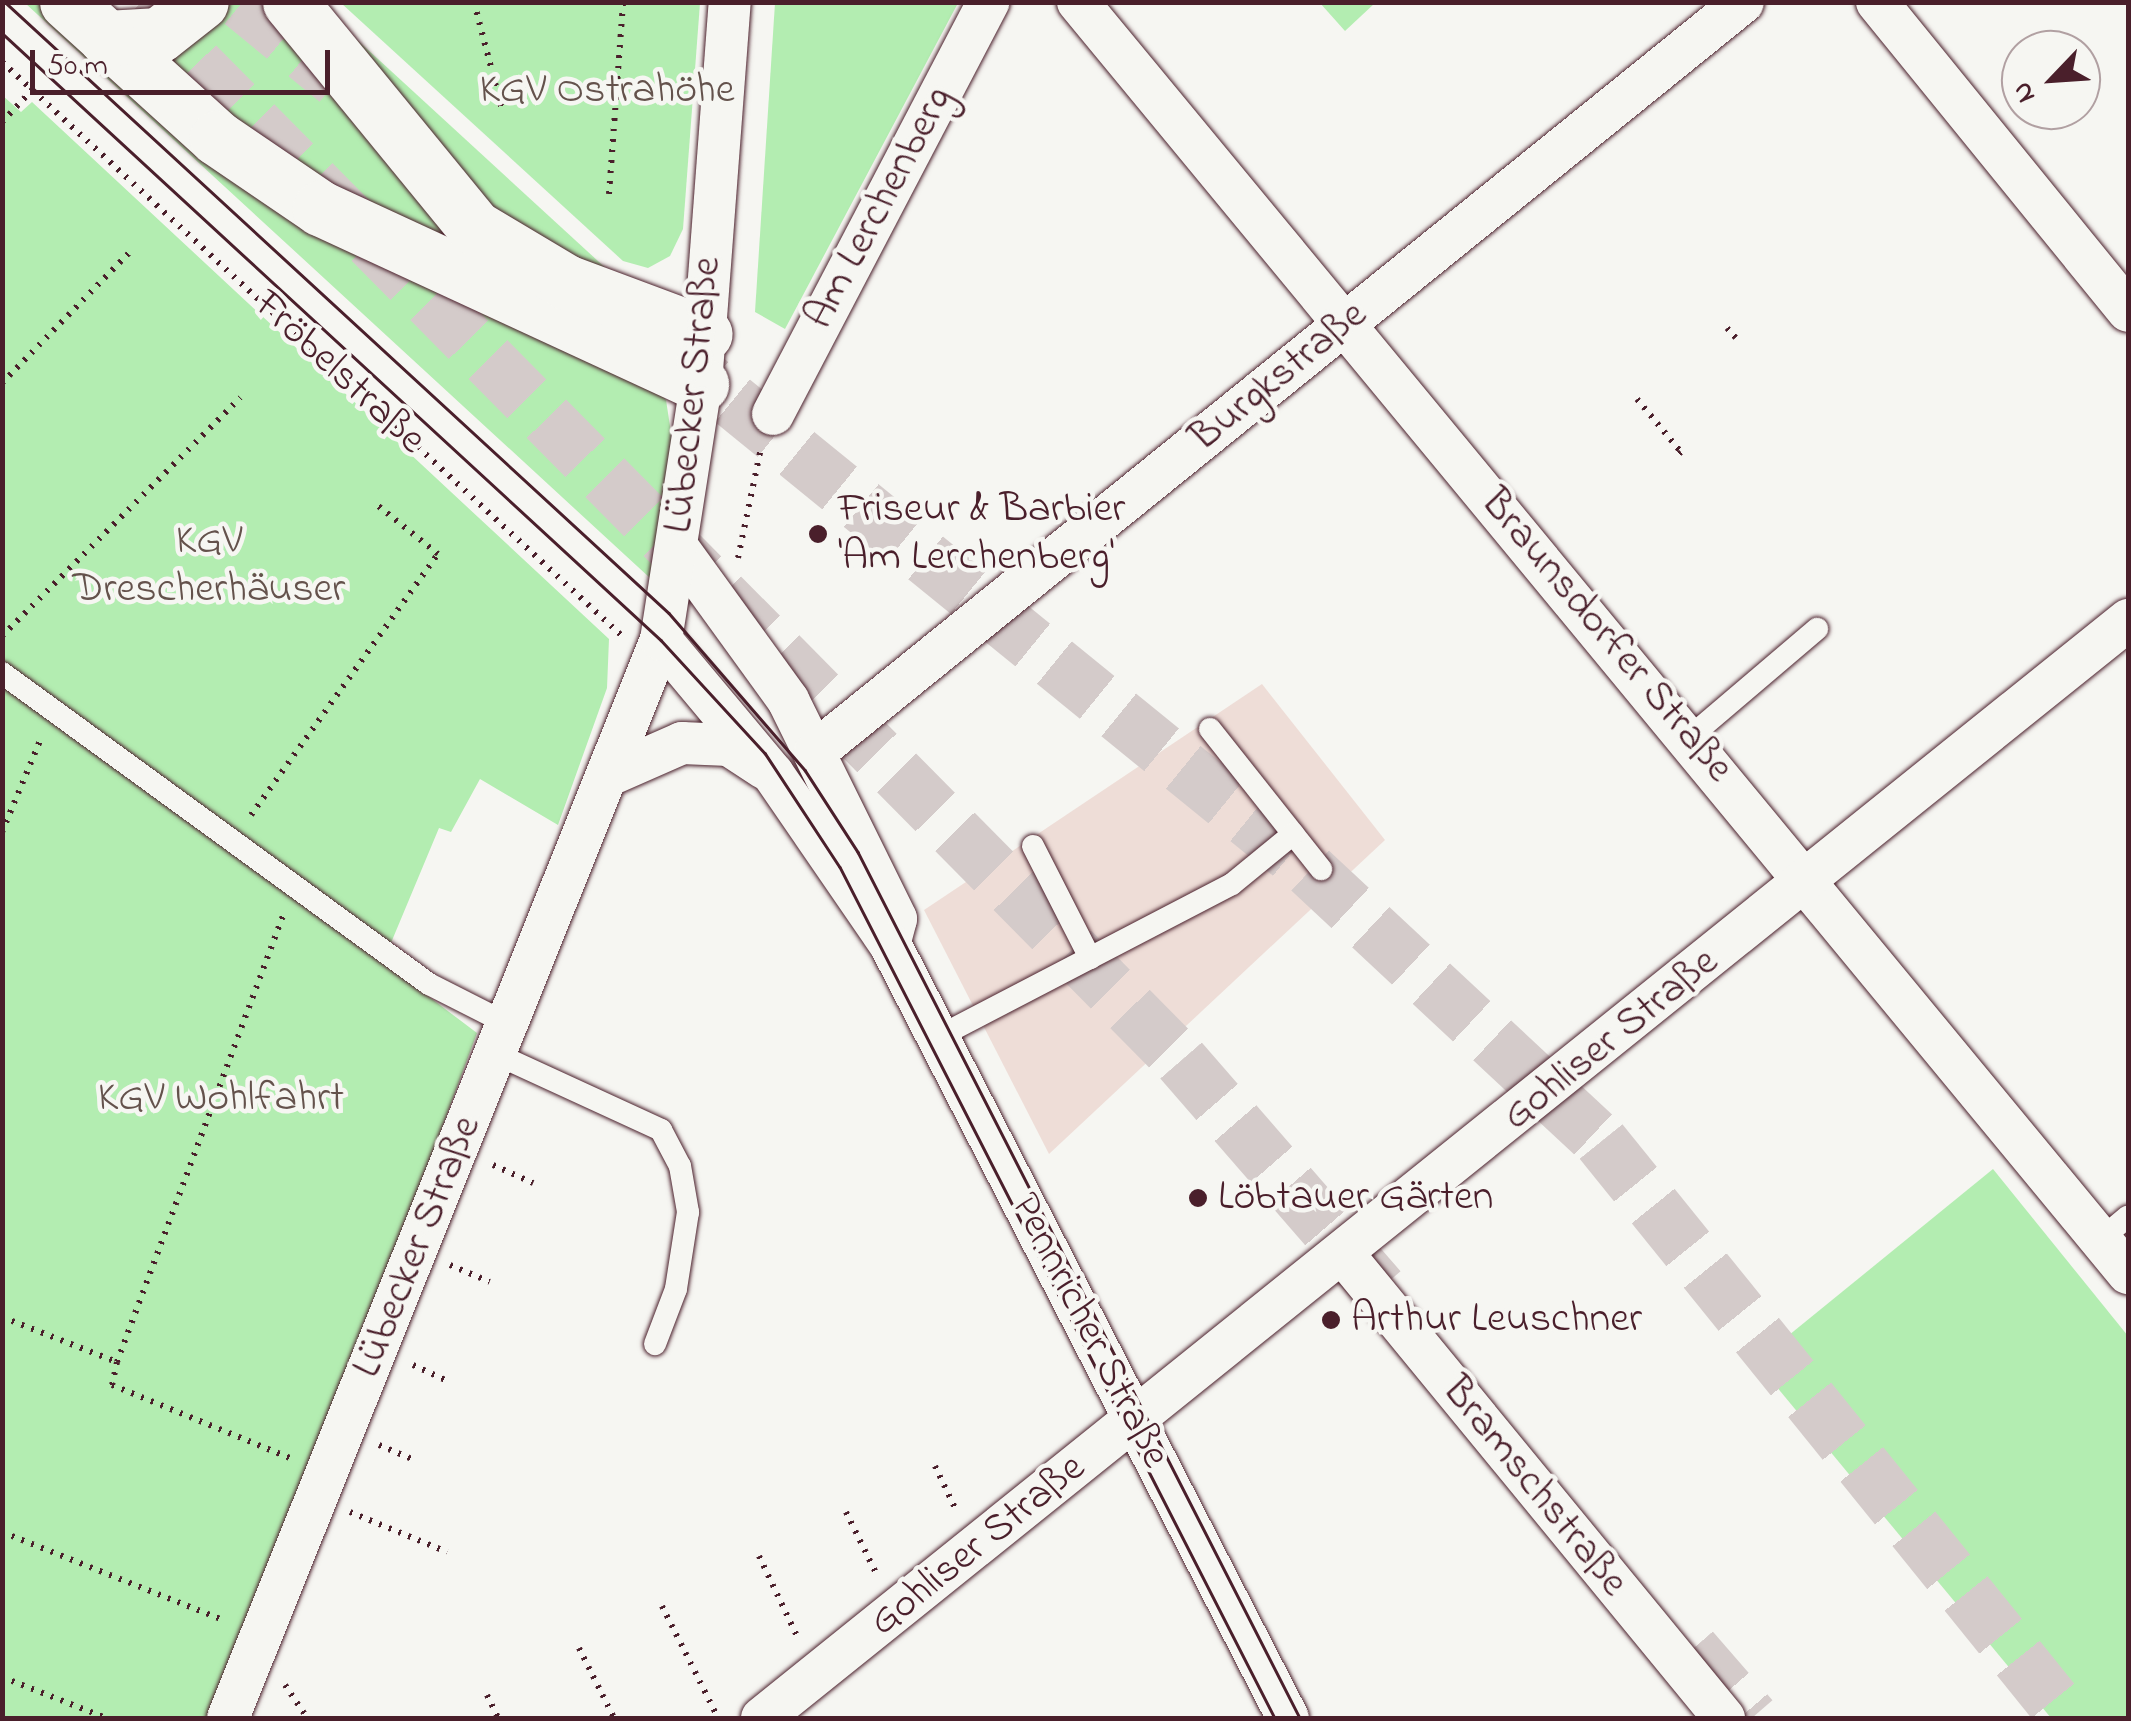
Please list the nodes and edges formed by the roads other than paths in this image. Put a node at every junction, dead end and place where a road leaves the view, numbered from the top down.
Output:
1 (200, 2) edge
2 (290, 2) edge
3 (730, 2) edge
4 (988, 2) edge
5 (1078, 2) edge
6 (1744, 2) edge
7 (1876, 2) edge
8 (111, 12) edge
9 (2128, 312) edge
10 (1346, 324) junction
11 (702, 359) junction
12 (772, 414) road end
13 (678, 548) junction
14 (2128, 620) edge
15 (1818, 629) dead end
16 (661, 640) junction
17 (2, 674) edge
18 (1210, 728) dead end
19 (1690, 737) junction
20 (815, 752) junction
21 (773, 774) junction
22 (607, 776) junction
23 (1293, 834) junction
24 (1033, 846) dead end
25 (1321, 869) dead end
26 (1810, 881) junction
27 (890, 944) junction
28 (1090, 958) junction
29 (938, 1037) junction
30 (502, 1039) junction
31 (2115, 1227) edge
32 (1344, 1255) junction
33 (2128, 1272) edge
34 (655, 1344) dead end
35 (1134, 1420) junction
36 (228, 1718) edge
37 (762, 1718) edge
38 (1288, 1718) edge
39 (1724, 1718) edge

1 - 8 main road
2 - 11 main road
3 - 11 street, Lübecker Straße
4 - 12 street, Am Lerchenberg
5 - 10 street, Braunsdorfer Straße
6 - 10 street, Burgkstraße
7 - 9 street
8 - 11 main road
10 - 19 street, Braunsdorfer Straße
10 - 20 street, Burgkstraße
11 - 13 street, Lübecker Straße
13 - 16 street, Lübecker Straße
13 - 20 street, Pennricher Straße
14 - 26 street, Gohliser Straße
15 - 19 lane
16 - 21 street, Pennricher Straße
16 - 22 street, Lübecker Straße
17 - 30 lane
18 - 23 lane
19 - 26 street, Braunsdorfer Straße
20 - 27 street, Pennricher Straße
21 - 22 street
21 - 27 street, Pennricher Straße
22 - 30 street, Lübecker Straße
23 - 25 lane
23 - 28 lane
24 - 28 lane
26 - 31 street, Braunsdorfer Straße
26 - 32 street, Gohliser Straße
27 - 29 street, Pennricher Straße
28 - 29 lane
29 - 35 street, Pennricher Straße
30 - 34 lane
30 - 36 street, Lübecker Straße
31 - 33 street, Braunsdorfer Straße
32 - 35 street, Gohliser Straße
32 - 39 street, Bramschstraße
35 - 37 street, Gohliser Straße
35 - 38 street, Pennricher Straße

